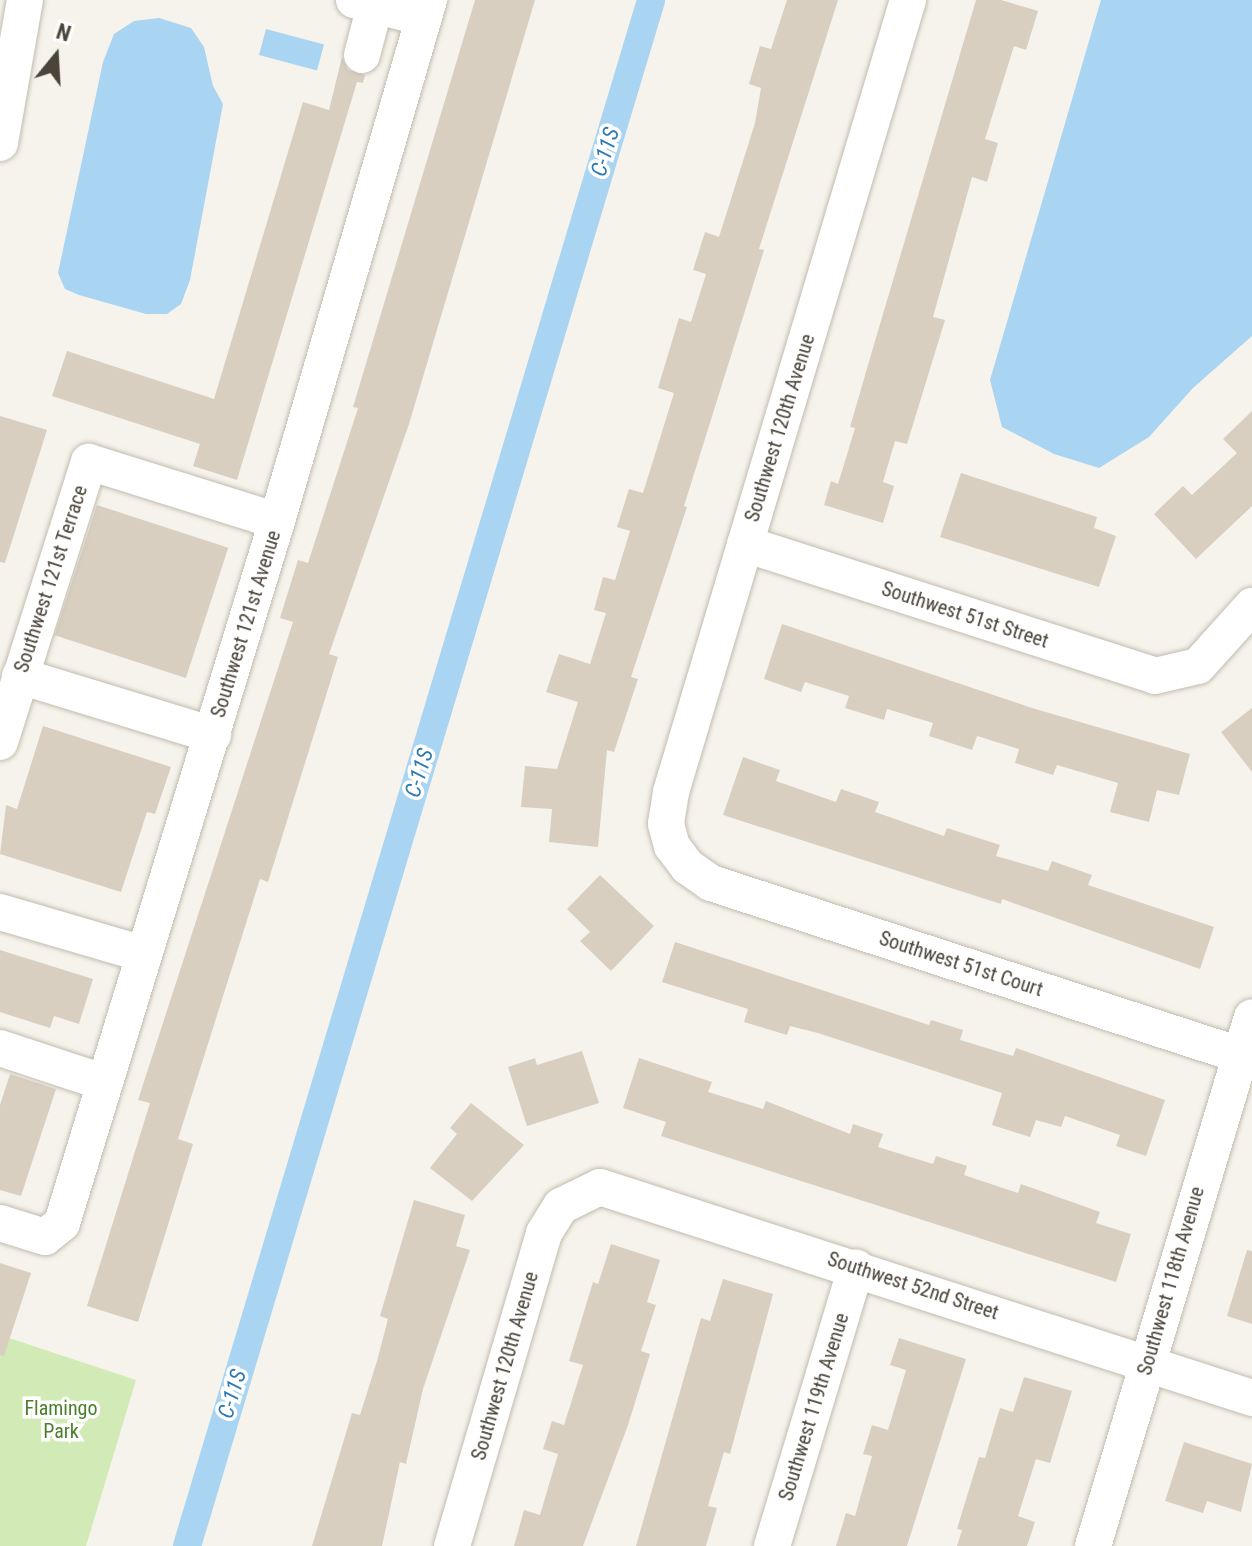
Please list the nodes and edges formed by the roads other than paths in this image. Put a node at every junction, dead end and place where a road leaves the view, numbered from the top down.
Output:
1 (908, 0) edge
2 (364, 3) edge
3 (426, 9) edge
4 (15, 21) edge
5 (362, 55) dead end
6 (0, 143) edge
7 (277, 521) junction
8 (745, 544) junction
9 (1252, 606) edge
10 (20, 676) junction
11 (213, 735) junction
12 (0, 742) edge
13 (678, 856) joint
14 (0, 912) edge
15 (144, 954) junction
16 (1252, 1017) edge
17 (0, 1048) edge
18 (1246, 1057) edge
19 (103, 1082) junction
20 (574, 1196) joint
21 (0, 1223) edge
22 (856, 1267) junction
23 (1147, 1363) junction
24 (1252, 1398) edge
25 (452, 1546) edge
26 (772, 1546) edge
27 (1093, 1546) edge

1 - 8 street, Southwest 120th Avenue
2 - 3 street
2 - 5 street
3 - 7 street, Southwest 121st Avenue
4 - 6 street
7 - 10 street, Southwest 121st Terrace
7 - 11 street, Southwest 121st Avenue
8 - 9 street, Southwest 51st Street
8 - 13 street, Southwest 120th Avenue
10 - 11 street
10 - 12 street, Southwest 121st Terrace
11 - 15 street, Southwest 121st Avenue
13 - 18 street, Southwest 51st Court
14 - 15 street
15 - 19 street, Southwest 121st Avenue
16 - 18 street, Southwest 118th Avenue
17 - 19 street
18 - 23 street, Southwest 118th Avenue
19 - 21 street, Southwest 121st Avenue
20 - 22 street, Southwest 52nd Street
20 - 25 street, Southwest 120th Avenue
22 - 23 street, Southwest 52nd Street
22 - 26 street, Southwest 119th Avenue
23 - 24 street, Southwest 52nd Street
23 - 27 street, Southwest 118th Avenue

